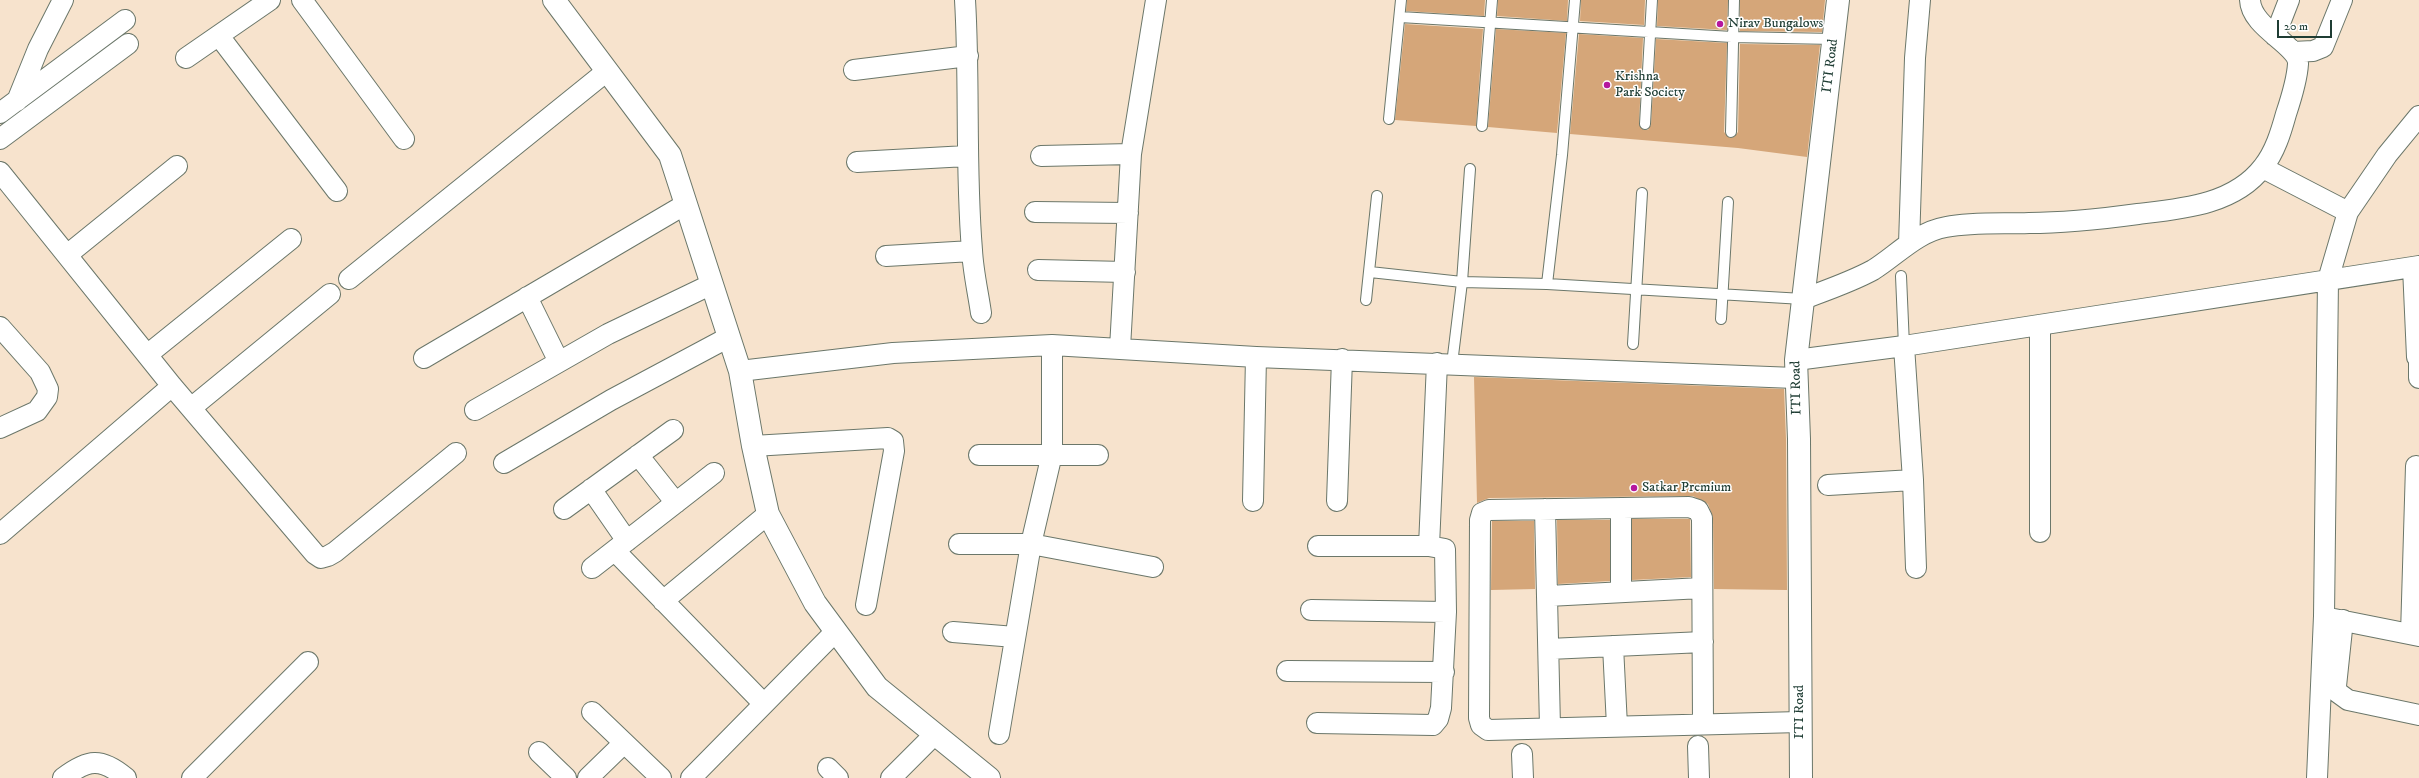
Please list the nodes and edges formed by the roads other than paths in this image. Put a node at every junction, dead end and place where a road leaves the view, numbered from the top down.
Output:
1 (63, 0) edge
2 (270, 0) edge
3 (302, 0) edge
4 (554, 0) edge
5 (965, 0) edge
6 (1156, 0) edge
7 (1401, 0) edge
8 (1492, 0) edge
9 (1575, 0) edge
10 (1652, 0) edge
11 (1734, 0) edge
12 (1838, 0) edge
13 (1920, 0) edge
14 (2250, 0) edge
15 (2289, 0) edge
16 (2342, 0) edge
17 (1400, 17) junction
18 (125, 20) dead end
19 (1490, 22) junction
20 (1573, 26) junction
21 (1650, 31) junction
22 (218, 36) junction
23 (2275, 36) junction
24 (1732, 37) junction
25 (1834, 39) junction
26 (128, 44) dead end
27 (2293, 52) junction
28 (968, 56) junction
29 (186, 58) dead end
30 (854, 70) dead end
31 (607, 71) junction
32 (17, 101) junction
33 (0, 113) edge
34 (2419, 116) edge
35 (1389, 119) dead end
36 (1645, 124) dead end
37 (1482, 126) dead end
38 (1730, 132) dead end
39 (0, 139) edge
40 (404, 139) dead end
41 (1131, 154) junction
42 (967, 156) junction
43 (1041, 156) dead end
44 (857, 162) dead end
45 (176, 166) dead end
46 (2263, 168) junction
47 (1470, 169) dead end
48 (0, 172) edge
49 (337, 191) dead end
50 (1642, 193) dead end
51 (1377, 196) dead end
52 (1728, 202) dead end
53 (686, 204) junction
54 (1035, 212) dead end
55 (2348, 212) junction
56 (1128, 213) junction
57 (291, 239) dead end
58 (1909, 244) junction
59 (972, 251) junction
60 (67, 255) junction
61 (886, 256) dead end
62 (2416, 267) edge
63 (1038, 270) dead end
64 (1125, 272) junction
65 (1370, 272) junction
66 (1901, 276) dead end
67 (349, 279) dead end
68 (2328, 280) junction
69 (1462, 282) junction
70 (712, 284) junction
71 (1547, 284) junction
72 (1637, 290) junction
73 (330, 294) dead end
74 (1722, 294) junction
75 (526, 298) junction
76 (1803, 299) junction
77 (1366, 300) dead end
78 (982, 313) dead end
79 (1721, 319) dead end
80 (2040, 325) junction
81 (0, 327) edge
82 (729, 337) junction
83 (1633, 344) dead end
84 (1052, 345) junction
85 (1904, 346) junction
86 (1120, 348) junction
87 (147, 355) junction
88 (1256, 357) junction
89 (2418, 357) edge
90 (424, 358) dead end
91 (1342, 359) junction
92 (559, 362) junction
93 (1444, 364) junction
94 (1795, 369) junction
95 (740, 371) junction
96 (2419, 378) edge
97 (172, 386) junction
98 (191, 408) junction
99 (475, 410) dead end
100 (0, 428) edge
101 (672, 430) dead end
102 (753, 446) junction
103 (456, 452) dead end
104 (1052, 454) junction
105 (638, 455) junction
106 (979, 455) dead end
107 (1098, 455) dead end
108 (504, 463) dead end
109 (2416, 466) dead end
110 (714, 473) dead end
111 (1913, 480) junction
112 (1828, 485) dead end
113 (591, 489) junction
114 (1253, 501) dead end
115 (1337, 501) dead end
116 (676, 503) junction
117 (1621, 508) junction
118 (564, 509) dead end
119 (1545, 509) junction
120 (768, 514) junction
121 (2417, 521) edge
122 (2040, 532) dead end
123 (0, 534) edge
124 (959, 544) dead end
125 (1031, 544) junction
126 (621, 546) junction
127 (1318, 546) dead end
128 (1429, 546) junction
129 (1153, 567) dead end
130 (592, 568) dead end
131 (1916, 568) dead end
132 (1702, 588) junction
133 (1621, 591) junction
134 (1548, 596) junction
135 (663, 601) junction
136 (866, 605) dead end
137 (1311, 610) dead end
138 (1446, 612) junction
139 (2324, 616) junction
140 (2343, 620) junction
141 (836, 631) junction
142 (953, 632) dead end
143 (2415, 635) edge
144 (1015, 637) junction
145 (1702, 642) junction
146 (1613, 646) junction
147 (1549, 649) junction
148 (308, 662) dead end
149 (1288, 671) dead end
150 (1444, 672) junction
151 (764, 704) junction
152 (592, 712) dead end
153 (2419, 715) edge
154 (1800, 722) junction
155 (1317, 723) dead end
156 (1703, 724) junction
157 (1617, 726) junction
158 (1550, 727) junction
159 (935, 734) junction
160 (998, 734) dead end
161 (624, 743) junction
162 (1698, 746) dead end
163 (539, 752) dead end
164 (1522, 754) dead end
165 (63, 778) edge
166 (126, 778) edge
167 (192, 778) edge
168 (566, 778) edge
169 (588, 778) edge
170 (661, 778) edge
171 (691, 778) edge
172 (891, 778) edge
173 (989, 778) edge
174 (1523, 778) edge
175 (1699, 778) edge
176 (1801, 778) edge
177 (2317, 778) edge

1 - 32 street
2 - 22 street
3 - 40 street
4 - 31 street
5 - 28 street
6 - 41 street
7 - 17 lane
8 - 19 lane
9 - 20 lane
10 - 21 lane
11 - 24 lane
12 - 25 street, ITI Road
13 - 58 street
14 - 23 street
15 - 23 street
16 - 27 street
17 - 19 lane
17 - 35 lane
18 - 32 street
19 - 20 lane
19 - 37 lane
20 - 21 lane
20 - 71 lane
21 - 24 lane
21 - 36 lane
22 - 29 street
22 - 49 street
23 - 27 street
24 - 25 lane
24 - 38 lane
25 - 76 street, ITI Road
26 - 39 street
27 - 46 street
28 - 30 street
28 - 42 street
31 - 53 street
31 - 67 street
32 - 33 street
34 - 55 street
41 - 43 street
41 - 56 street
42 - 44 street
42 - 59 street
45 - 60 street
46 - 55 street
46 - 58 street
47 - 69 lane
48 - 60 street
50 - 72 lane
51 - 65 lane
52 - 74 lane
53 - 70 street
53 - 75 street
54 - 56 street
55 - 68 street
56 - 64 street
57 - 87 street
58 - 76 street
59 - 61 street
59 - 78 street
60 - 87 street
62 - 68 street
62 - 89 street
63 - 64 street
64 - 86 street
65 - 69 lane
65 - 77 lane
66 - 85 lane
68 - 80 street
68 - 139 street
69 - 71 lane
69 - 93 lane
70 - 82 street
70 - 92 street
71 - 72 lane
72 - 74 lane
72 - 83 lane
73 - 98 street
74 - 76 lane
74 - 79 lane
75 - 90 street
75 - 92 street
76 - 94 street, ITI Road
80 - 85 street
80 - 122 street
81 - 100 street
82 - 95 street
82 - 108 street
84 - 86 street
84 - 95 street
84 - 104 street
85 - 94 street
85 - 111 street
86 - 88 street
87 - 97 street
88 - 91 street
88 - 114 street
89 - 96 street
91 - 93 street
91 - 115 street
92 - 99 street
93 - 94 street
93 - 128 street
94 - 154 street, ITI Road
95 - 102 street
97 - 98 street
97 - 123 street
98 - 103 street
101 - 105 street
102 - 120 street
102 - 136 street
104 - 106 street
104 - 107 street
104 - 125 street
105 - 113 street
105 - 116 street
109 - 121 street
110 - 116 street
111 - 112 street
111 - 131 street
113 - 118 street
113 - 126 street
116 - 126 street
117 - 119 street
117 - 132 street
117 - 133 street
119 - 134 street
119 - 158 street
120 - 135 street
120 - 141 street
121 - 143 street
124 - 125 street
125 - 129 street
125 - 144 street
126 - 130 street
126 - 135 street
127 - 128 street
128 - 138 street
132 - 133 street
132 - 145 street
133 - 134 street
134 - 147 street
135 - 151 street
137 - 138 street
138 - 150 street
139 - 140 street
139 - 177 street
140 - 143 street
140 - 153 street
141 - 151 street
141 - 159 street
142 - 144 street
144 - 160 street
145 - 146 street
145 - 156 street
146 - 147 street
146 - 157 street
147 - 158 street
148 - 167 street
149 - 150 street
150 - 155 street
151 - 171 street
152 - 161 street
154 - 156 street
154 - 176 street, ITI Road
156 - 157 street
157 - 158 street
159 - 172 street
159 - 173 street
161 - 169 street
161 - 170 street
162 - 175 street
163 - 168 street
164 - 174 street
165 - 166 street

